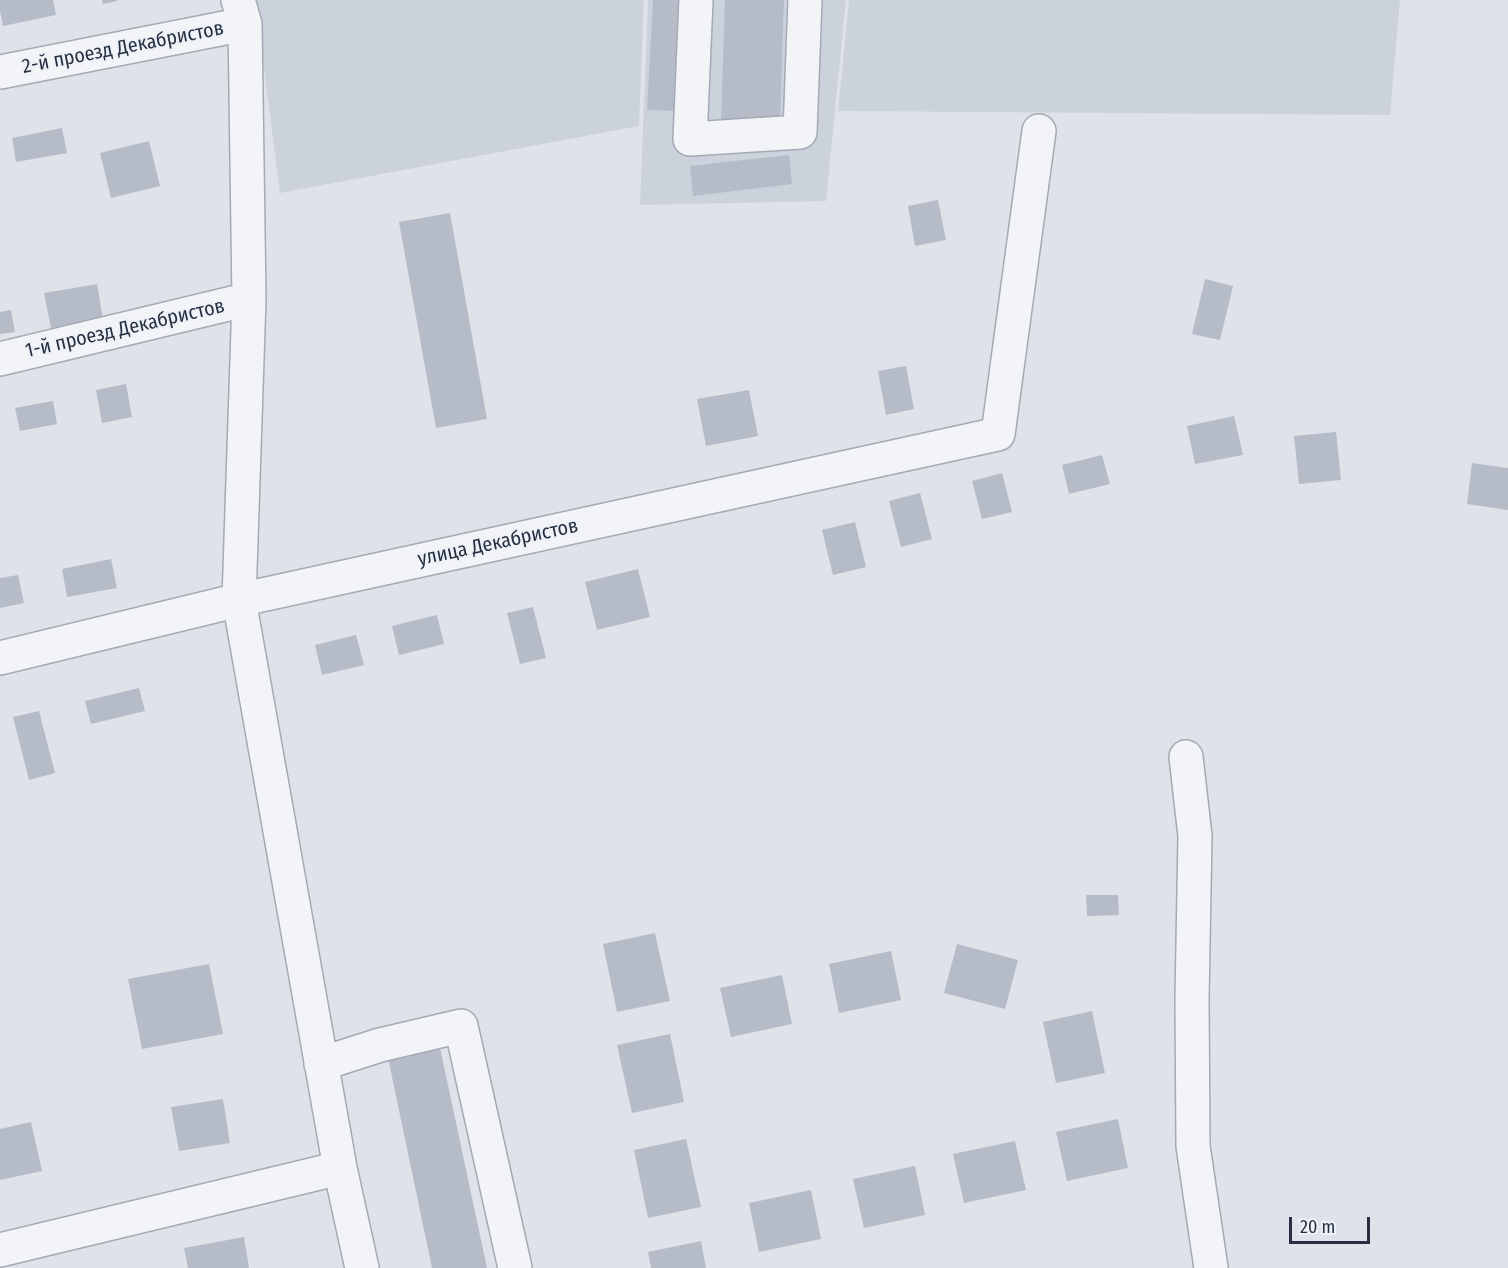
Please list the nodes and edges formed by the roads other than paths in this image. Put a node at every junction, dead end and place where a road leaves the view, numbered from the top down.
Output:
1 (696, 0) edge
2 (805, 0) edge
3 (242, 12) edge
4 (0, 72) edge
5 (1039, 131) dead end
6 (249, 299) junction
7 (0, 359) edge
8 (239, 600) junction
9 (0, 658) edge
10 (1186, 757) dead end
11 (321, 1064) junction
12 (340, 1168) junction
13 (0, 1250) edge
14 (362, 1268) edge
15 (515, 1268) edge
16 (1211, 1268) edge

1 - 2 street
3 - 4 street, 2-й проезд Декабристов
3 - 6 street
5 - 8 street, улица Декабристов
6 - 7 street, 1-й проезд Декабристов
6 - 8 street
8 - 9 street, улица Декабристов
8 - 11 street
10 - 16 street
11 - 12 street
11 - 15 street
12 - 13 street
12 - 14 street

